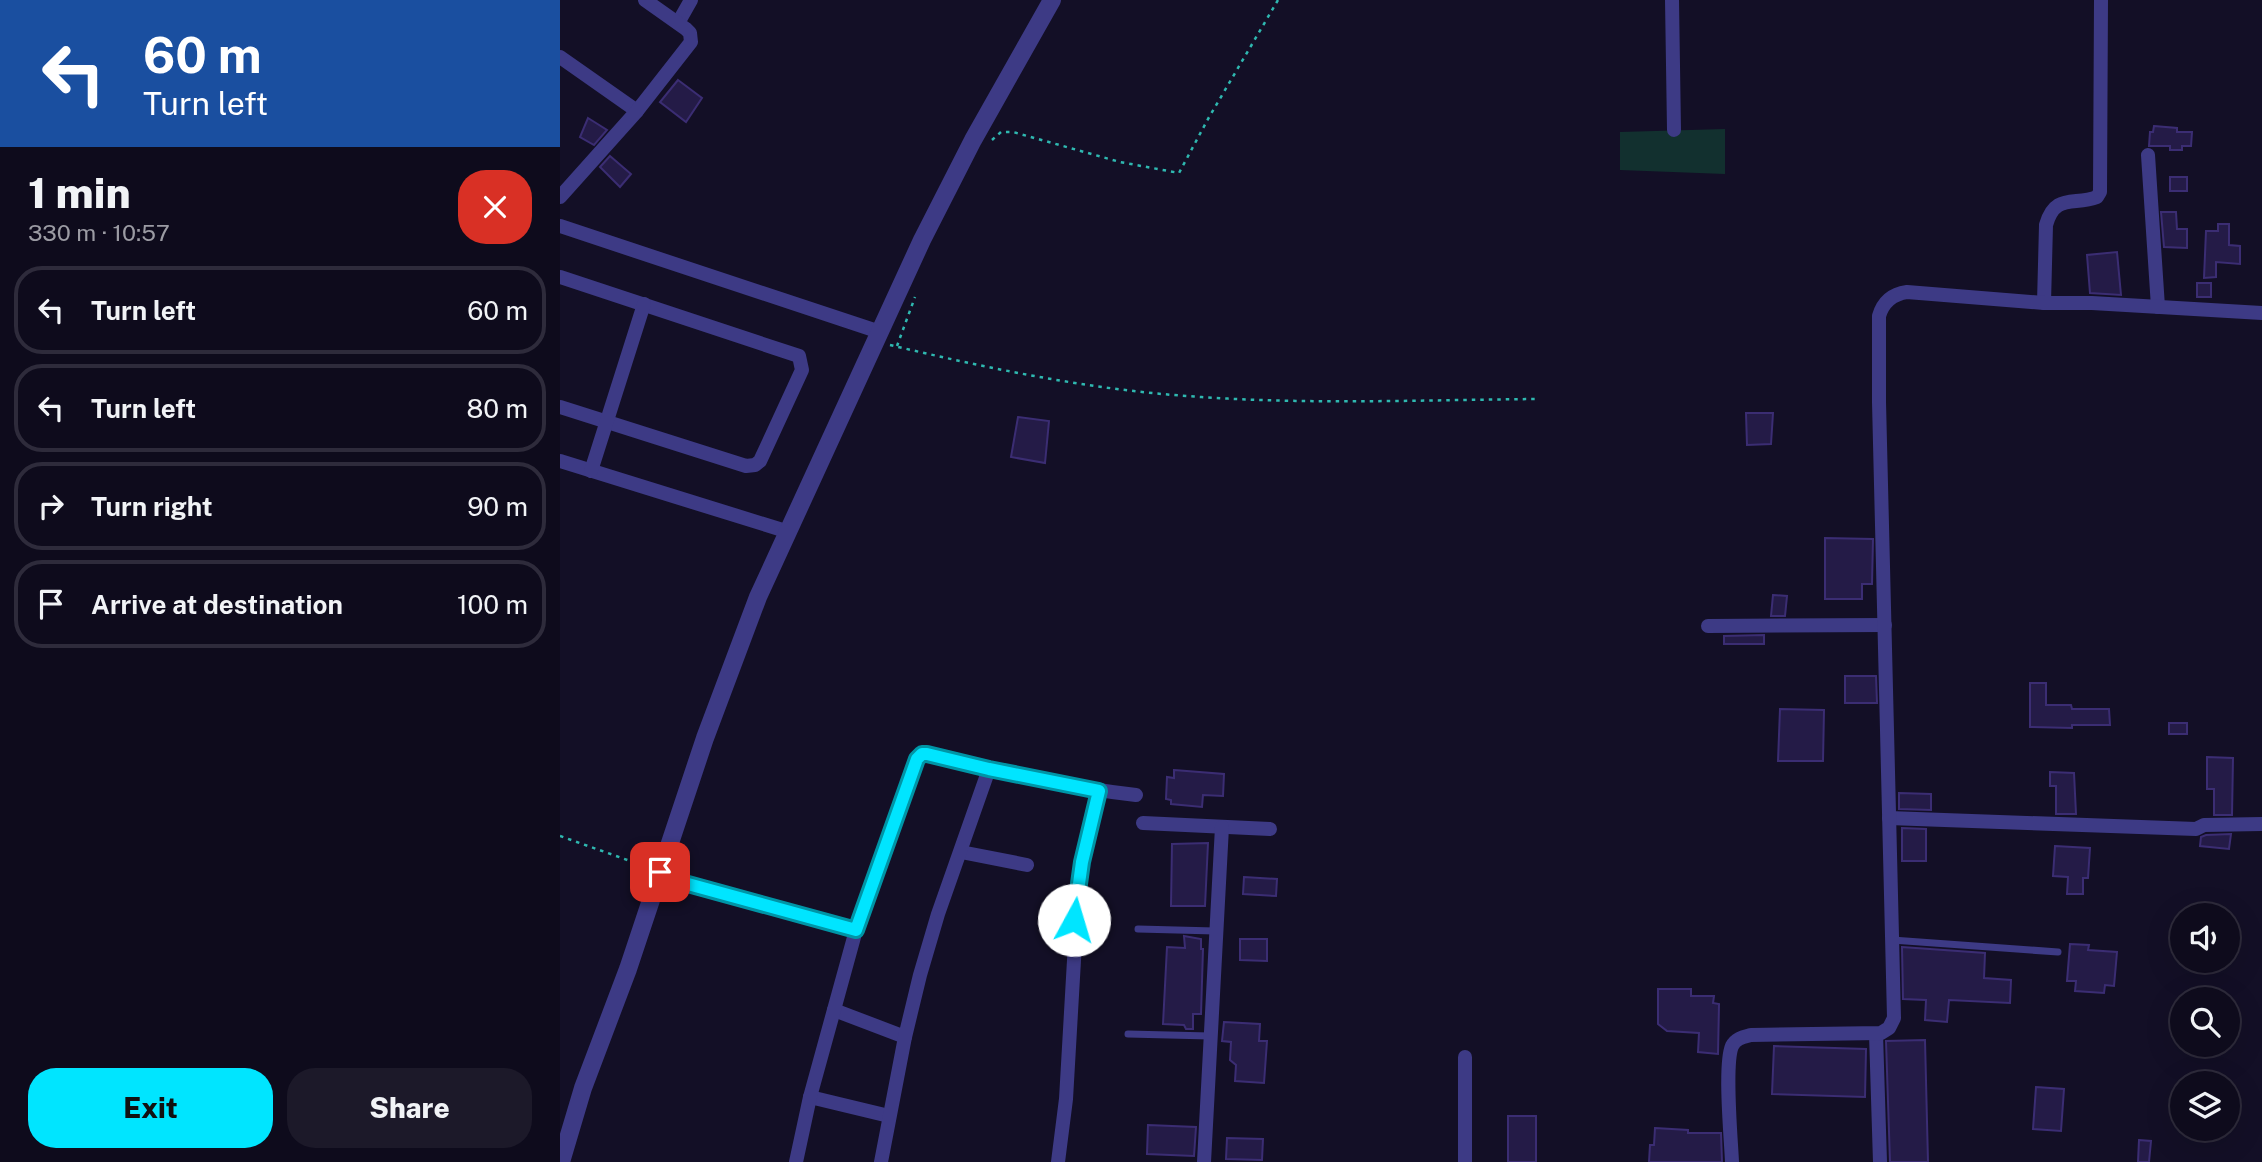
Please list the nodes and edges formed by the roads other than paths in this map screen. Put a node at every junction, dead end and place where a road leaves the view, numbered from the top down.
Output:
1 (645, 0) edge
2 (691, 0) edge
3 (1052, 0) edge
4 (1672, 0) edge
5 (2101, 0) edge
6 (678, 23) junction
7 (560, 57) edge
8 (637, 111) junction
9 (1674, 130) dead end
10 (2148, 155) dead end
11 (560, 197) edge
12 (560, 226) edge
13 (560, 277) edge
14 (2044, 303) junction
15 (644, 304) junction
16 (2158, 307) junction
17 (2262, 313) edge
18 (878, 337) junction
19 (560, 407) edge
20 (606, 422) junction
21 (560, 461) edge
22 (591, 471) junction
23 (789, 532) junction
24 (1885, 625) junction
25 (1708, 626) dead end
26 (989, 769) junction
27 (1099, 791) junction
28 (1136, 795) dead end
29 (1889, 817) junction
30 (1143, 823) dead end
31 (2262, 824) edge
32 (1222, 827) junction
33 (1270, 829) dead end
34 (961, 852) junction
35 (1027, 865) dead end
36 (660, 872) junction
37 (1138, 929) dead end
38 (856, 930) junction
39 (1215, 931) junction
40 (1892, 940) junction
41 (2058, 952) dead end
42 (834, 1010) junction
43 (1128, 1034) dead end
44 (1876, 1034) junction
45 (1210, 1036) junction
46 (905, 1037) junction
47 (1465, 1057) dead end
48 (810, 1097) junction
49 (889, 1116) junction
50 (561, 1162) edge
51 (796, 1162) edge
52 (881, 1162) edge
53 (1058, 1162) edge
54 (1204, 1162) edge
55 (1465, 1162) edge
56 (1732, 1162) edge
57 (1880, 1162) edge

1 - 6 street
2 - 6 street
3 - 18 street
4 - 9 street
5 - 14 street
6 - 8 street
7 - 8 street
8 - 11 street
10 - 16 street
12 - 18 street
13 - 15 street
14 - 16 street
14 - 24 street
15 - 20 street
15 - 20 street
16 - 17 street
18 - 23 street
19 - 20 street
20 - 22 street
21 - 22 street
22 - 23 street
23 - 36 street
24 - 25 street
24 - 29 street
26 - 27 street
26 - 34 street
26 - 38 street
27 - 28 street
27 - 53 street
29 - 31 street
29 - 40 street
30 - 32 street
32 - 33 street
32 - 39 street
34 - 35 street
34 - 46 street
36 - 38 street
36 - 50 street
37 - 39 lane
38 - 42 street
39 - 45 street
40 - 41 lane
40 - 44 street
42 - 46 street
42 - 48 street
43 - 45 lane
44 - 56 street
44 - 57 street
45 - 54 street
46 - 49 street
47 - 55 street
48 - 49 street
48 - 51 street
49 - 52 street

